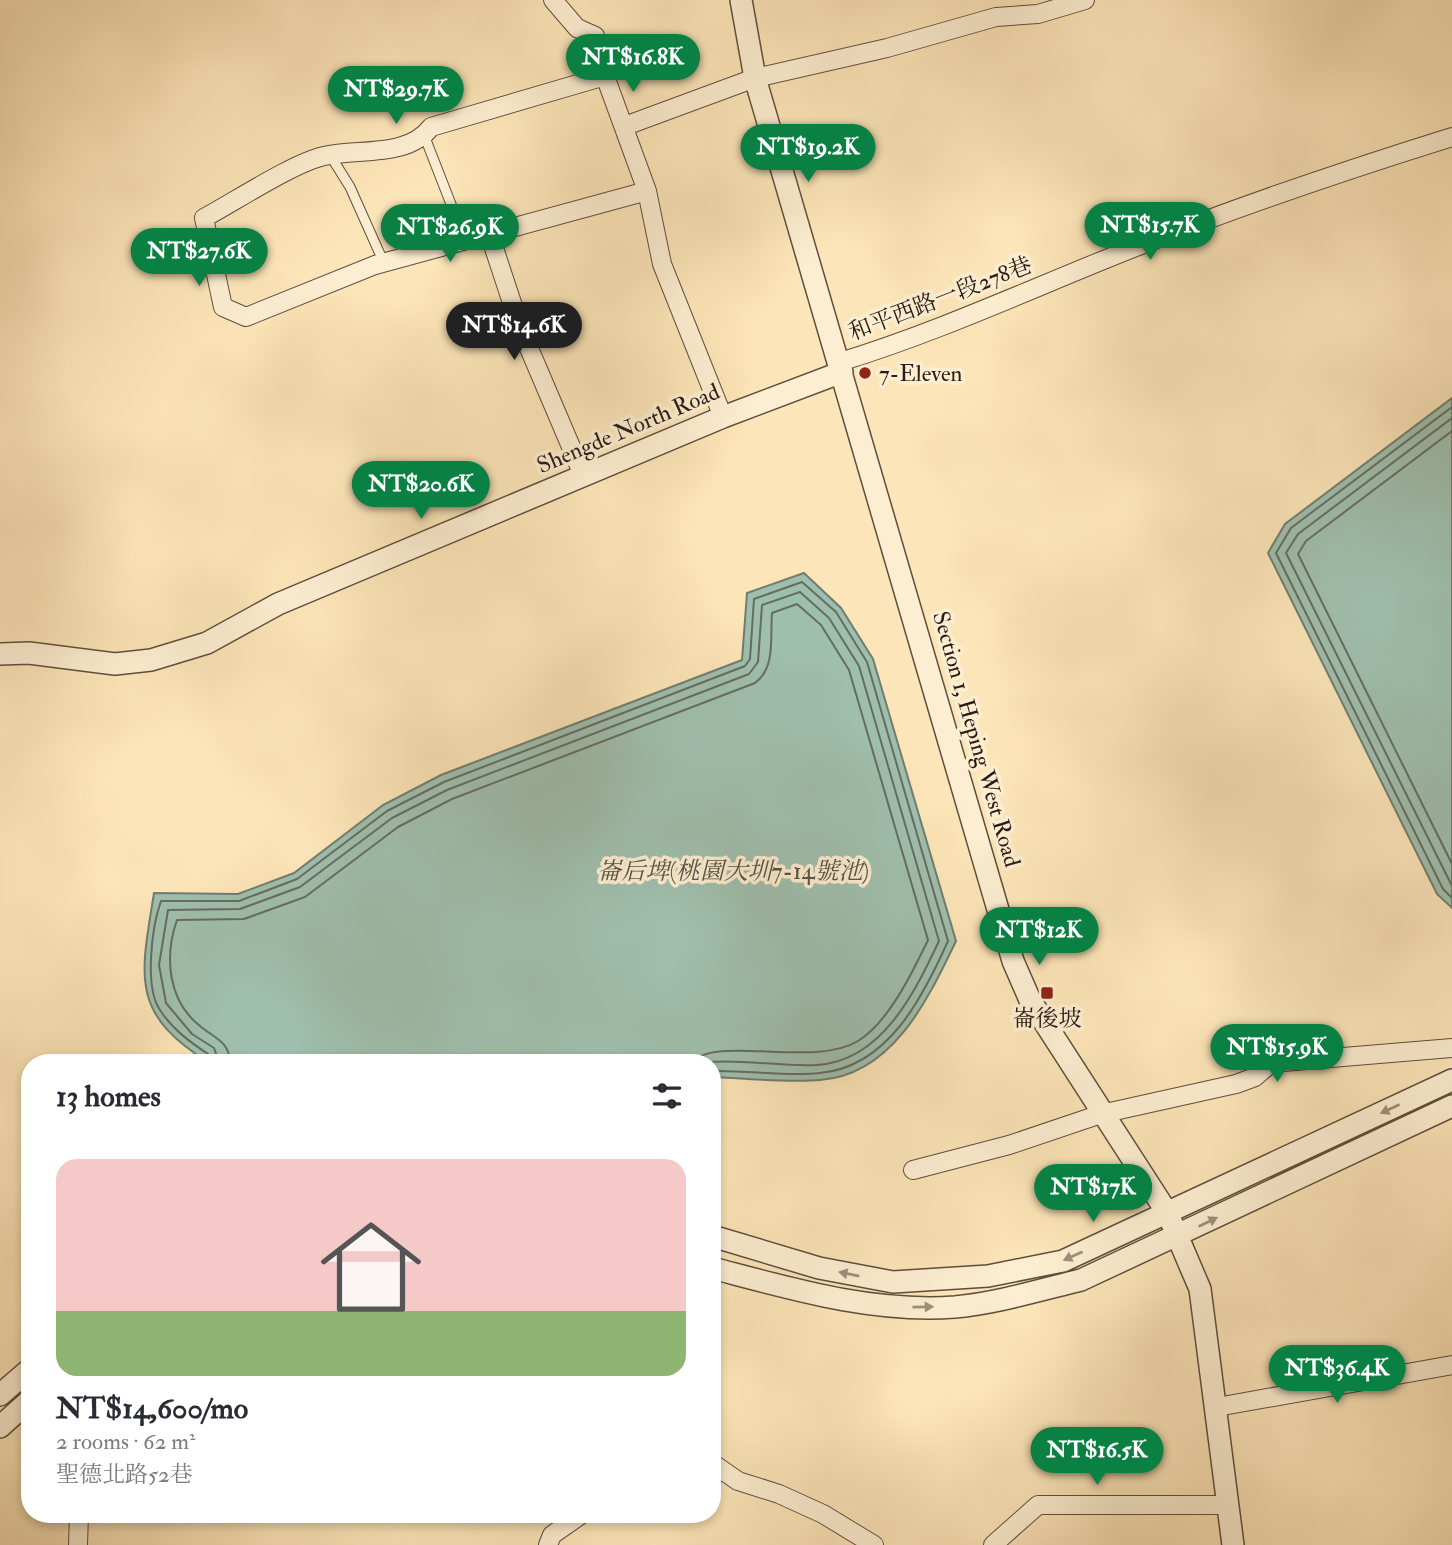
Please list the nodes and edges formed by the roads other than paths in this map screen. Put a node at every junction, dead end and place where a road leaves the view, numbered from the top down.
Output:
1 (553, 0) edge
2 (741, 0) edge
3 (1085, 0) edge
4 (605, 76) junction
5 (755, 78) junction
6 (625, 126) junction
7 (424, 135) junction
8 (1452, 137) edge
9 (330, 155) junction
10 (647, 191) junction
11 (489, 233) junction
12 (465, 240) junction
13 (384, 263) junction
14 (841, 367) junction
15 (723, 417) junction
16 (583, 475) junction
17 (0, 654) edge
18 (1452, 1048) edge
19 (1452, 1080) edge
20 (1452, 1106) edge
21 (1103, 1114) junction
22 (912, 1170) dead end
23 (1168, 1214) junction
24 (1179, 1237) junction
25 (721, 1239) edge
26 (721, 1270) edge
27 (1452, 1365) edge
28 (21, 1377) edge
29 (0, 1395) edge
30 (1217, 1406) junction
31 (21, 1407) edge
32 (0, 1427) edge
33 (721, 1469) edge
34 (1228, 1505) junction
35 (79, 1523) edge
36 (569, 1523) edge
37 (78, 1545) edge
38 (548, 1545) edge
39 (874, 1545) edge
40 (993, 1545) edge
41 (1233, 1545) edge

1 - 4 street
2 - 5 street, Section 1, Heping West Road
3 - 5 street
4 - 6 street
4 - 7 street
5 - 6 street
5 - 14 street, Section 1, Heping West Road
6 - 10 street
7 - 9 street
7 - 12 lane
8 - 14 street, 和平西路一段278巷
9 - 13 lane
9 - 13 street
10 - 11 street
10 - 15 street
11 - 12 street
11 - 16 street
12 - 13 street
14 - 15 street, Shengde North Road
14 - 21 street, Section 1, Heping West Road
15 - 16 street, Shengde North Road
16 - 17 street, Shengde North Road
18 - 21 street
19 -> 23 street
24 -> 20 street
21 - 22 street
21 - 23 street, Section 1, Heping West Road
23 - 24 street, Section 1, Heping West Road
23 -> 25 street
26 -> 24 street
24 - 30 street, Section 1, Heping West Road
27 - 30 street
28 - 29 street
30 - 34 street, Section 1, Heping West Road
31 - 32 street
33 - 39 street
34 - 40 street
34 - 41 street, Section 1, Heping West Road
35 - 37 street
36 - 38 street

